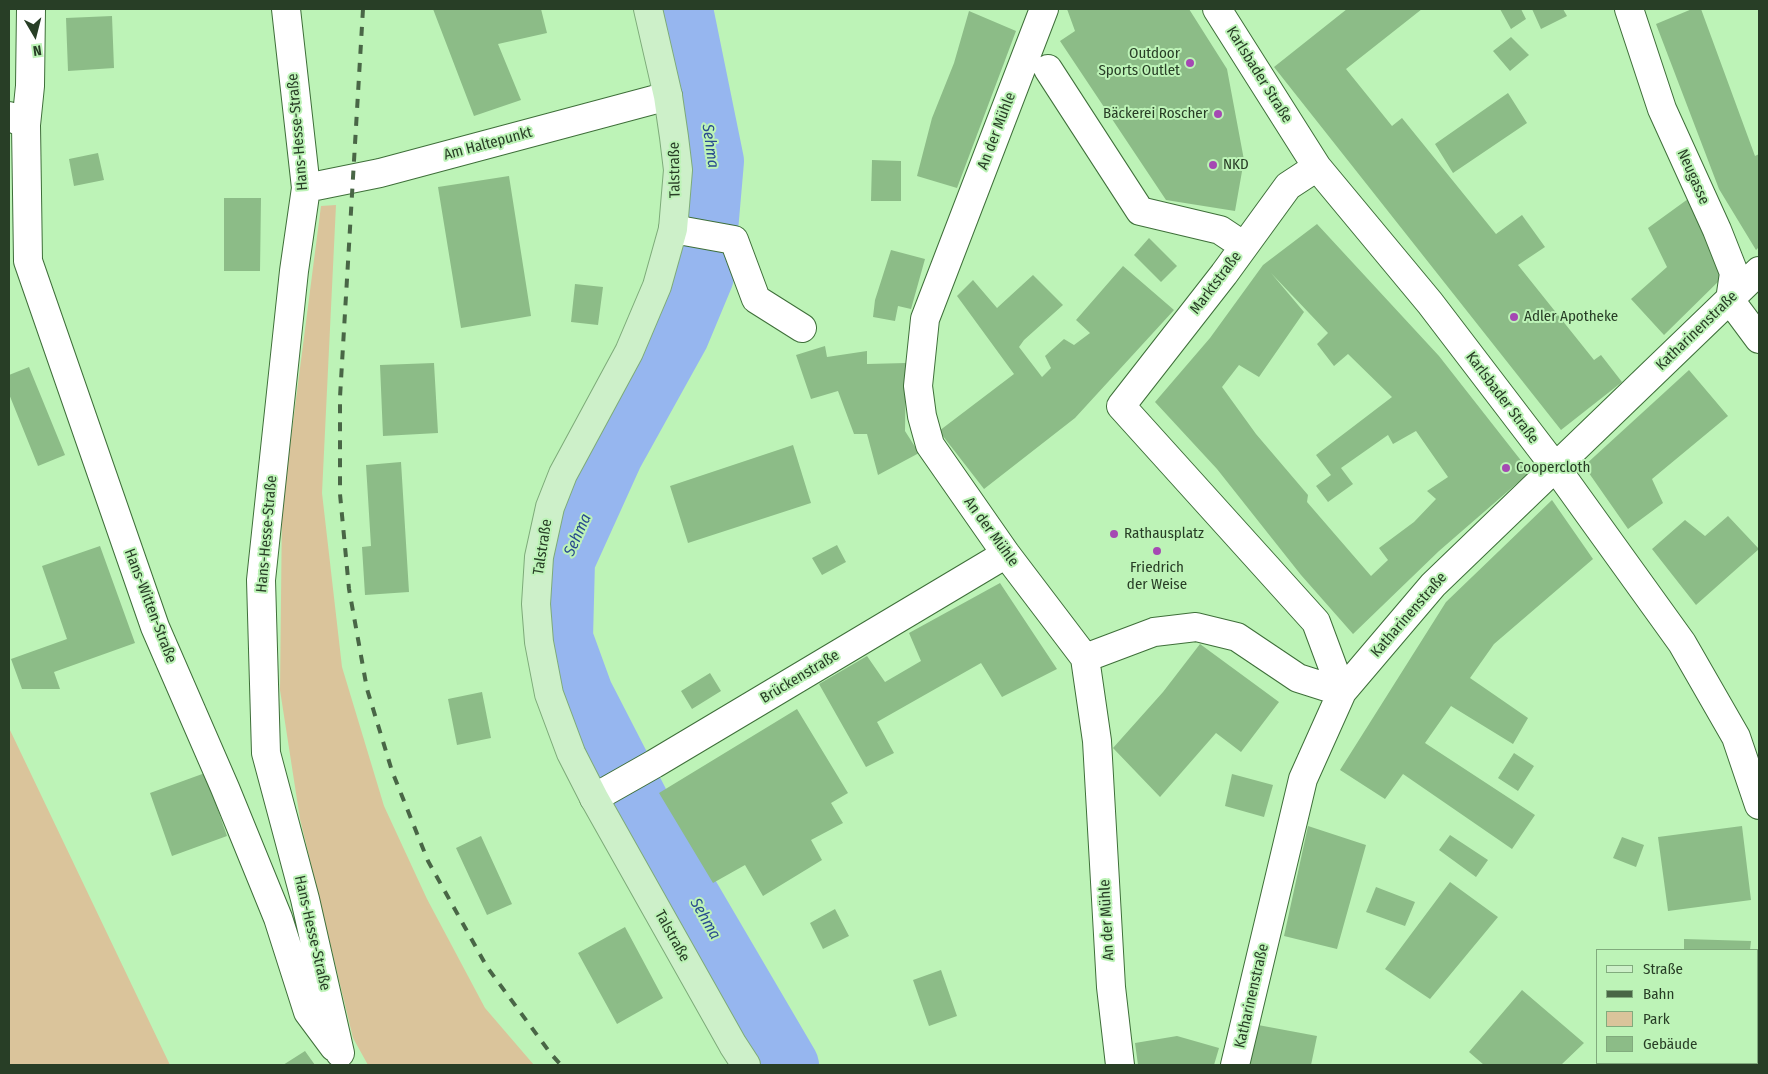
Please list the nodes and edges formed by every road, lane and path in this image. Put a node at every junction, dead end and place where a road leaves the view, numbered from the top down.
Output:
1 (31, 9) edge
2 (286, 9) edge
3 (648, 9) edge
4 (1044, 9) edge
5 (1216, 9) edge
6 (1629, 9) edge
7 (1048, 69) dead end
8 (668, 96) junction
9 (18, 121) edge
10 (1317, 167) junction
11 (306, 188) junction
12 (684, 230) junction
13 (1244, 246) junction
14 (1759, 271) edge
15 (1730, 300) junction
16 (802, 328) dead end
17 (1759, 339) edge
18 (1556, 468) junction
19 (1006, 554) junction
20 (1085, 658) junction
21 (1342, 692) junction
22 (604, 792) junction
23 (1759, 805) edge
24 (343, 1059) edge
25 (746, 1065) edge
26 (1120, 1065) edge
27 (1236, 1065) edge

1 - 9 street, Hans-Witten-Straße
2 - 11 street, Hans-Hesse-Straße
3 - 8 main road, Talstraße
4 - 19 street, An der Mühle
5 - 10 street, Karlsbader Straße
6 - 15 street, Neugasse
7 - 13 street
8 - 11 street, Am Haltepunkt
8 - 12 main road, Talstraße
9 - 24 street, Hans-Witten-Straße
10 - 13 street, Marktstraße
10 - 18 street, Karlsbader Straße
11 - 24 street, Hans-Hesse-Straße
12 - 16 street
12 - 22 main road, Talstraße
13 - 21 street, Marktstraße
14 - 15 street, Katharinenstraße
15 - 17 street
15 - 18 street, Katharinenstraße
18 - 21 street, Katharinenstraße
18 - 23 street, Karlsbader Straße
19 - 20 street, An der Mühle
19 - 22 street, Brückenstraße
20 - 21 street
20 - 26 street, An der Mühle
21 - 27 street, Katharinenstraße
22 - 25 main road, Talstraße

